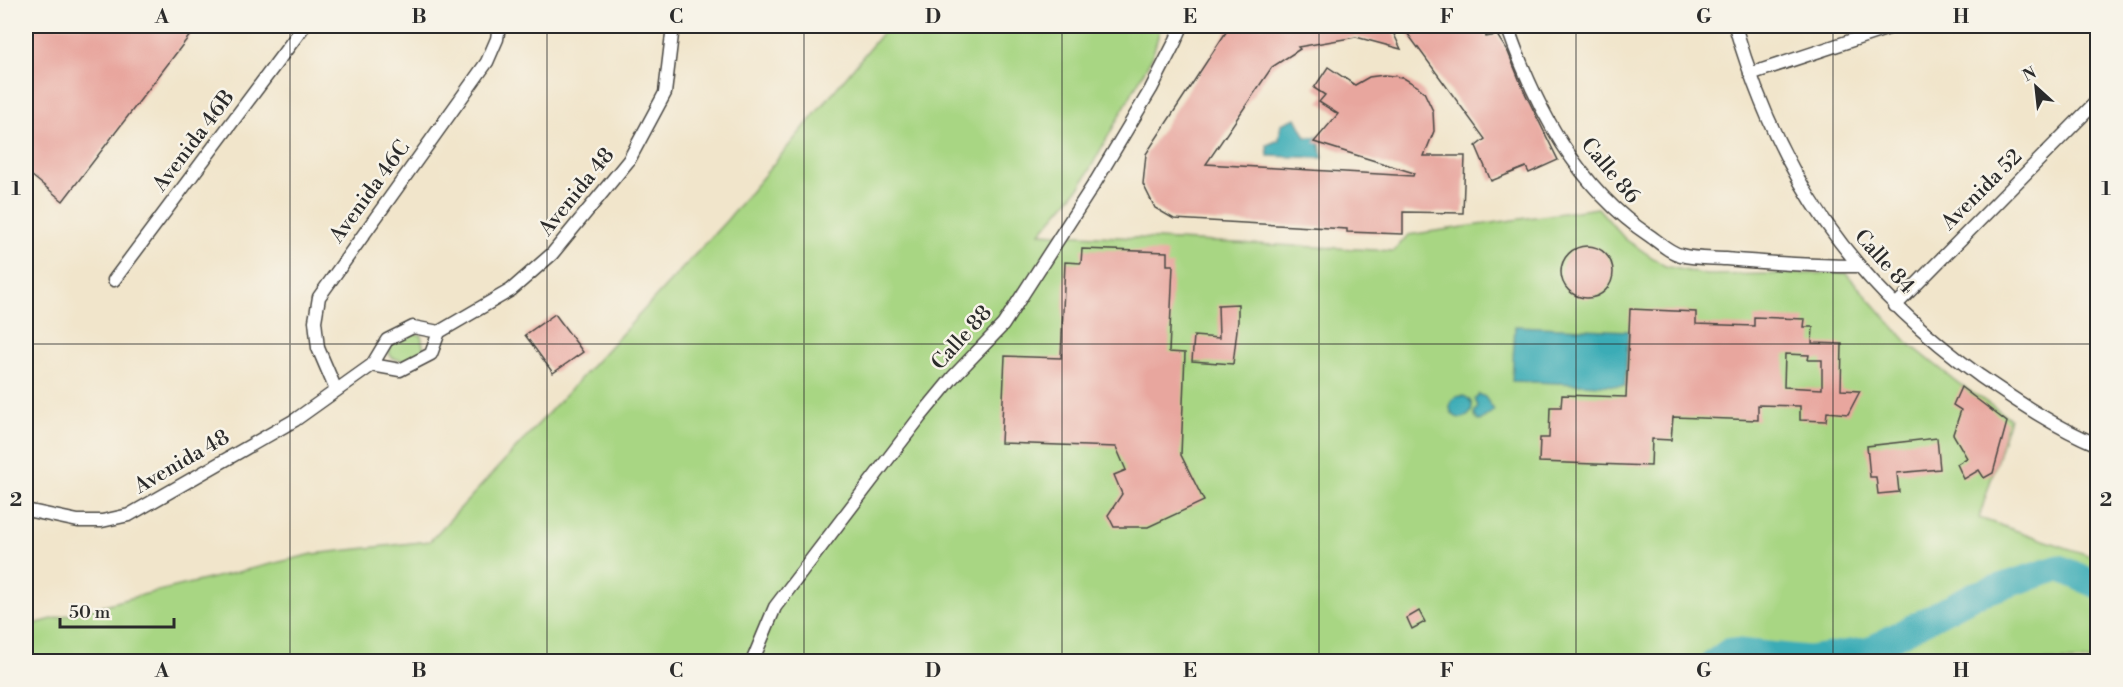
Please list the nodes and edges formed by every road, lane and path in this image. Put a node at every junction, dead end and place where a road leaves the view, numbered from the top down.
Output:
1 (304, 26) edge
2 (499, 26) edge
3 (673, 26) edge
4 (1182, 26) edge
5 (1507, 26) edge
6 (1735, 26) edge
7 (1895, 26) edge
8 (1750, 74) junction
9 (2097, 100) edge
10 (1858, 266) junction
11 (114, 280) dead end
12 (1895, 306) junction
13 (439, 332) junction
14 (372, 365) junction
15 (336, 390) junction
16 (2097, 445) edge
17 (26, 510) edge
18 (752, 662) edge

1 - 11 street, Avenida 46B
2 - 15 street, Avenida 46C
3 - 13 street, Avenida 48
4 - 18 street, Calle 88
5 - 10 street, Calle 86
6 - 8 street, Calle 84
7 - 8 street
8 - 10 street, Calle 84
9 - 12 street, Avenida 52
10 - 12 street, Calle 84
12 - 16 street, Calle 84
13 - 14 street, Avenida 48
13 - 14 street
14 - 15 street, Avenida 48
15 - 17 street, Avenida 48

